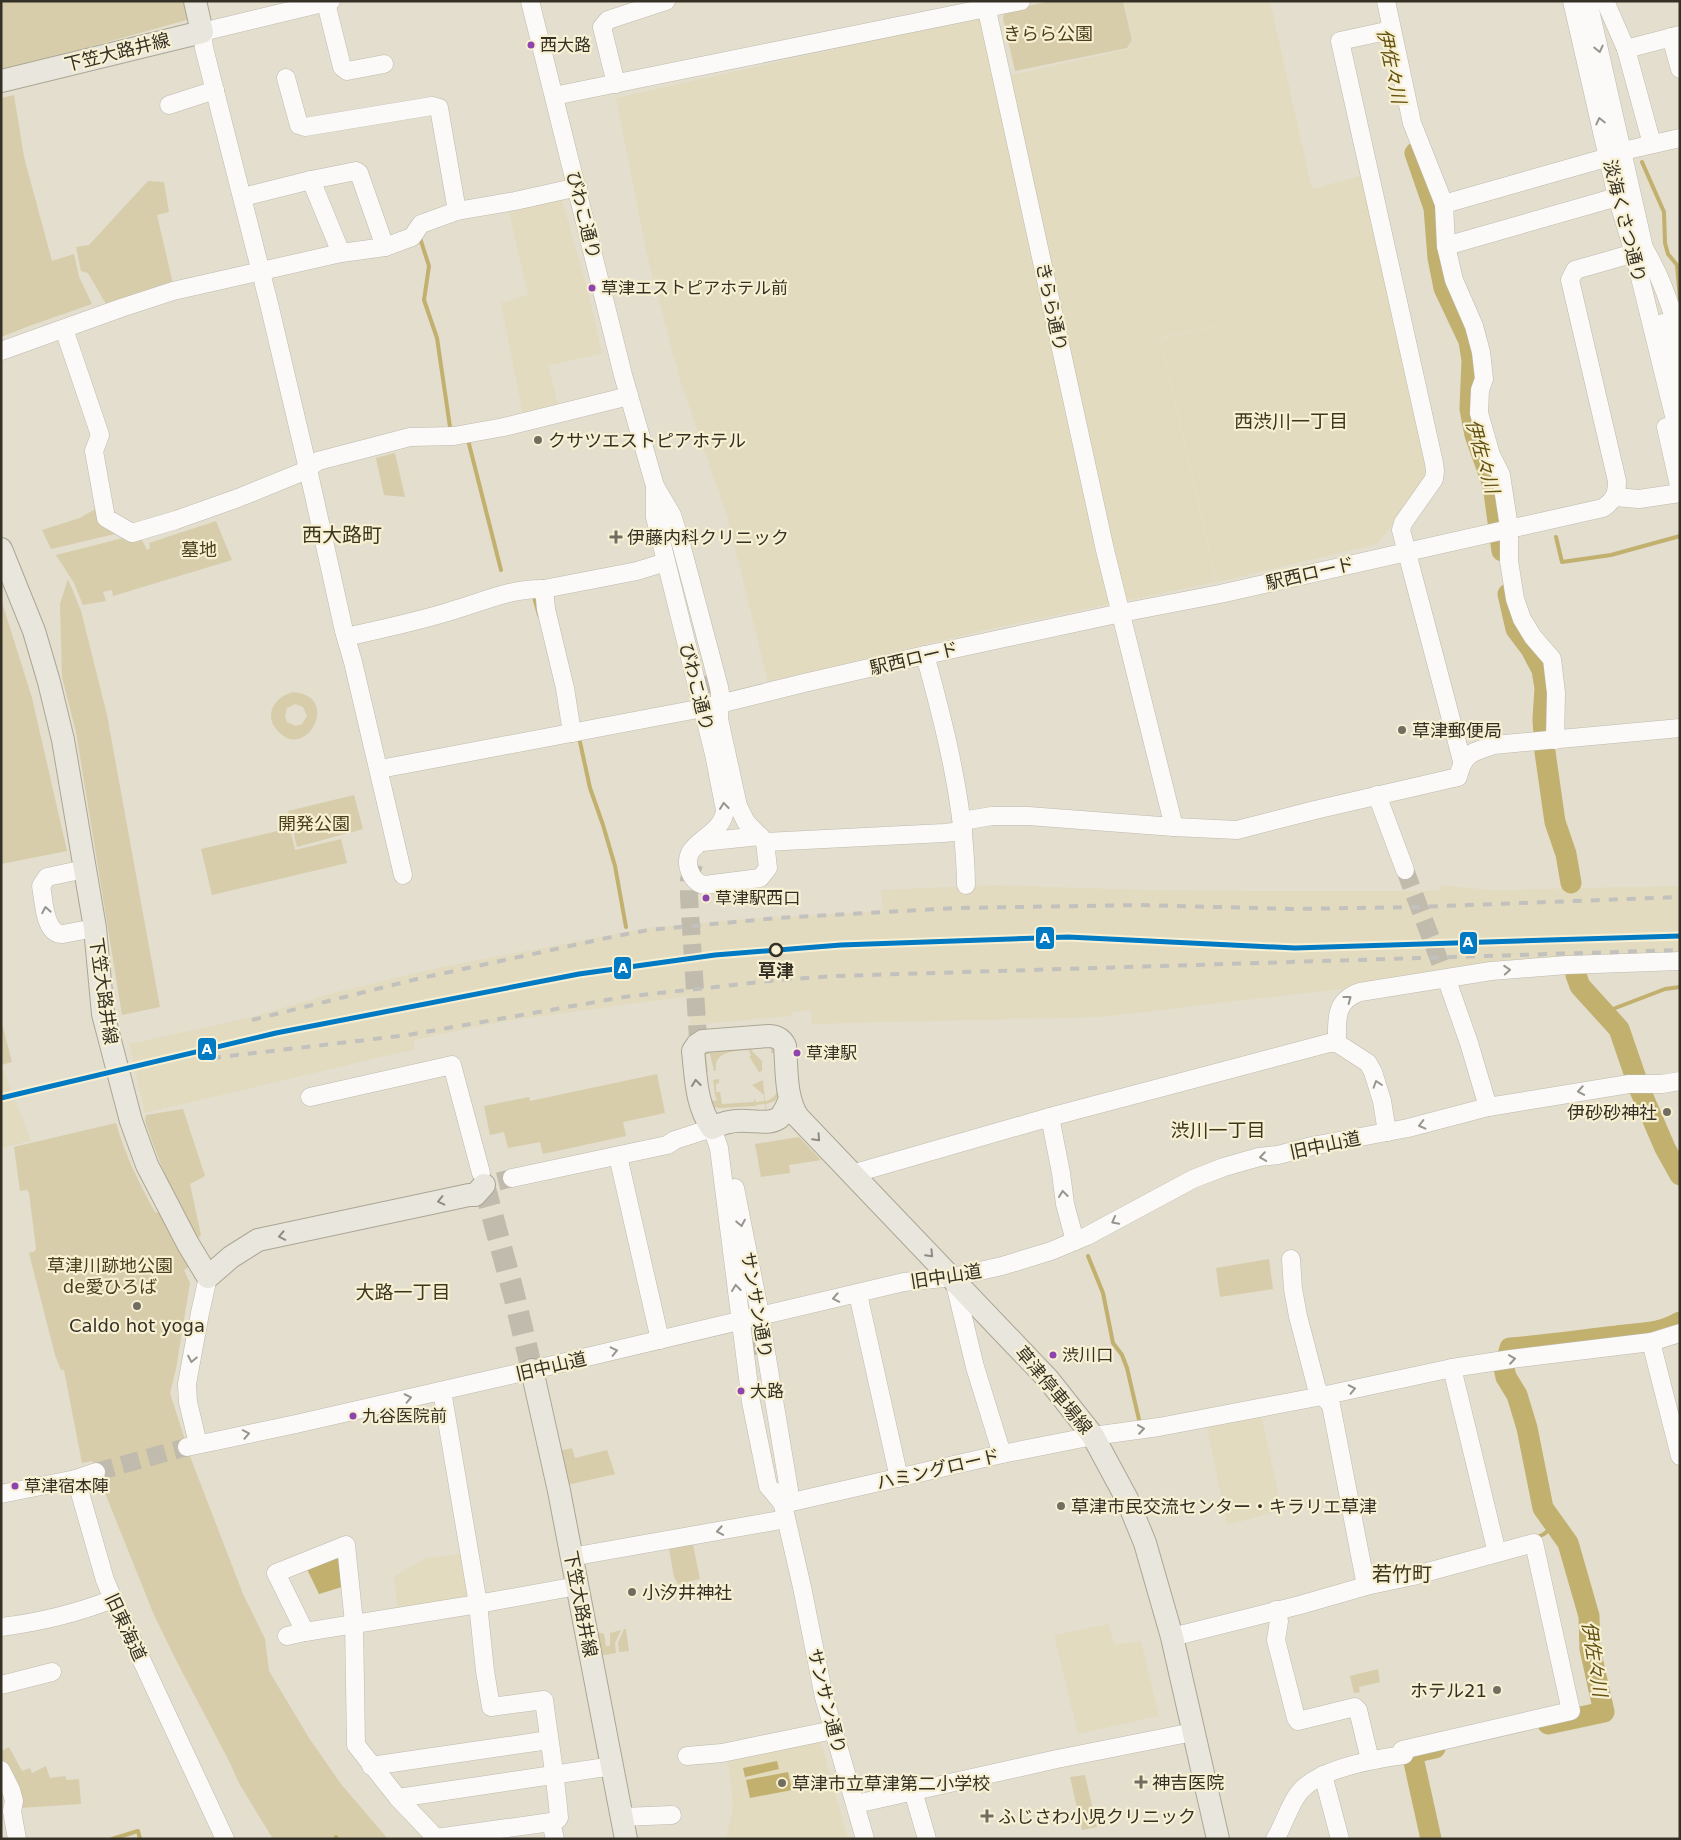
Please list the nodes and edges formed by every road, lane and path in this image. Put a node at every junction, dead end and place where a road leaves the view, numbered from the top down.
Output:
1 (195, 1) edge
2 (530, 1) edge
3 (666, 1) edge
4 (1021, 1) edge
5 (1386, 1) edge
6 (1590, 1) edge
7 (330, 2) edge
8 (986, 5) edge
9 (1386, 31) junction
10 (202, 32) junction
11 (1676, 36) edge
12 (1626, 49) junction
13 (384, 64) dead end
14 (1680, 69) edge
15 (286, 78) dead end
16 (1, 80) edge
17 (616, 84) junction
18 (215, 90) junction
19 (554, 96) junction
20 (169, 105) dead end
21 (1680, 138) edge
22 (1652, 144) junction
23 (1616, 154) junction
24 (311, 180) junction
25 (578, 187) junction
26 (243, 197) junction
27 (1617, 197) junction
28 (1444, 204) junction
29 (456, 211) junction
30 (1446, 246) junction
31 (385, 247) junction
32 (1639, 251) junction
33 (341, 253) junction
34 (259, 271) junction
35 (64, 329) junction
36 (1680, 340) edge
37 (1, 351) edge
38 (1652, 370) dead end
39 (1680, 388) edge
40 (629, 396) junction
41 (1680, 440) edge
42 (308, 468) junction
43 (655, 486) junction
44 (1680, 491) edge
45 (1615, 497) junction
46 (1501, 529) junction
47 (1, 549) edge
48 (1407, 550) junction
49 (666, 562) junction
50 (544, 589) junction
51 (1121, 613) junction
52 (346, 637) junction
53 (925, 655) junction
54 (704, 676) tunnel mouth
55 (712, 706) junction
56 (1680, 728) edge
57 (572, 733) junction
58 (1548, 740) junction
59 (380, 769) junction
60 (1460, 769) junction
61 (1377, 795) junction
62 (962, 826) junction
63 (1174, 827) junction
64 (763, 839) junction
65 (702, 842) junction
66 (85, 868) junction
67 (1405, 870) tunnel mouth
68 (404, 875) dead end
69 (966, 885) dead end
70 (94, 928) junction
71 (1680, 961) edge
72 (1448, 983) tunnel mouth
73 (1337, 1043) junction
74 (1680, 1081) edge
75 (310, 1097) dead end
76 (790, 1098) junction
77 (1488, 1107) junction
78 (1050, 1116) junction
79 (755, 1123) junction
80 (712, 1128) junction
81 (1387, 1132) junction
82 (618, 1156) junction
83 (852, 1174) junction
84 (512, 1178) tunnel mouth
85 (482, 1179) joint
86 (1075, 1241) junction
87 (1291, 1259) dead end
88 (208, 1277) junction
89 (953, 1277) junction
90 (858, 1294) junction
91 (760, 1317) junction
92 (740, 1322) junction
93 (1680, 1333) edge
94 (660, 1340) junction
95 (1651, 1342) junction
96 (755, 1355) tunnel mouth
97 (1452, 1368) junction
98 (532, 1370) junction
99 (442, 1391) junction
100 (1322, 1396) junction
101 (1093, 1436) junction
102 (1002, 1454) junction
103 (1680, 1456) edge
104 (96, 1472) tunnel mouth
105 (899, 1478) junction
106 (76, 1479) junction
107 (1, 1494) edge
108 (784, 1511) junction
109 (1497, 1553) junction
110 (571, 1557) junction
111 (577, 1586) junction
112 (1366, 1586) junction
113 (113, 1599) junction
114 (478, 1604) junction
115 (1276, 1610) junction
116 (354, 1623) junction
117 (1, 1627) edge
118 (305, 1632) junction
119 (287, 1636) dead end
120 (1172, 1637) junction
121 (52, 1672) dead end
122 (1, 1685) edge
123 (833, 1730) junction
124 (1193, 1732) junction
125 (549, 1740) junction
126 (687, 1756) dead end
127 (1370, 1760) junction
128 (371, 1766) junction
129 (613, 1766) junction
130 (1, 1770) edge
131 (555, 1774) junction
132 (1323, 1775) junction
133 (913, 1791) junction
134 (398, 1798) junction
135 (856, 1804) junction
136 (672, 1815) dead end
137 (624, 1828) edge
138 (553, 1830) edge
139 (17, 1839) edge
140 (225, 1839) edge
141 (865, 1839) edge
142 (927, 1839) edge
143 (1218, 1839) edge
144 (1275, 1839) edge
145 (1340, 1839) edge

1 - 10 main road
2 - 19 street, びわこ通り
3 - 17 street
4 - 8 street
5 - 9 street
6 - 12 street
6 - 23 street, 淡海くさつ通り
7 - 10 street
7 - 13 street
8 - 17 street
8 - 51 street, きらら通り
9 - 28 street
9 - 48 street
10 - 16 main road, 下笠大路井線
10 - 18 street
11 - 12 street
11 - 14 street
12 - 22 street
15 - 29 street
17 - 19 street
18 - 20 street
18 - 26 street
19 - 25 street, びわこ通り
21 - 22 street
22 - 23 street
23 - 27 street, 淡海くさつ通り
23 - 28 street
23 - 32 street, 淡海くさつ通り
24 - 26 street
24 - 31 street
24 - 33 street
25 - 29 street
25 - 40 street, びわこ通り
26 - 34 street
27 - 30 street
27 - 32 street, 淡海くさつ通り
28 - 30 street
29 - 31 street
30 - 46 street
31 - 33 street
32 - 36 street
32 - 39 street, 淡海くさつ通り
32 - 41 street, 淡海くさつ通り
32 - 45 street
33 - 34 street
34 - 35 street
34 - 42 street
35 - 37 street
35 - 42 street
38 - 44 street
40 - 42 street
40 - 43 street, びわこ通り
42 - 52 street
43 - 49 street, びわこ通り
43 - 54 street
43 - 55 street, びわこ通り
44 - 45 street
45 - 46 street, 駅西ロード
46 - 48 street, 駅西ロード
46 - 58 street
47 - 66 main road, 下笠大路井線
48 - 51 street, 駅西ロード
48 - 60 street
49 - 50 street
49 - 55 street, びわこ通り
50 - 52 street
50 - 57 street
51 - 53 street, 駅西ロード
51 - 63 street, きらら通り
52 - 59 street
53 - 55 street, 駅西ロード
53 - 62 street
55 - 57 street, 駅西ロード
55 - 64 street, びわこ通り
65 -> 55 street, びわこ通り
56 - 58 street
57 - 59 street, 駅西ロード
58 - 60 street
59 - 68 street
60 - 61 street
61 - 63 street
61 - 67 street
62 - 63 street
62 - 64 street
62 - 69 street
64 - 65 street
64 - 65 street, びわこ通り
66 - 70 main road, 下笠大路井線
70 -> 66 street
70 - 88 main road, 下笠大路井線
73 -> 71 street
72 - 77 street
73 - 78 street
81 -> 73 street
74 -> 77 street, 旧中山道
75 - 85 street
76 - 79 main road
80 -> 76 main road, 草津停車場線
76 -> 83 main road, 草津停車場線
77 -> 81 street, 旧中山道
78 - 83 street
86 -> 78 street
79 - 80 main road
79 -> 91 street, サンサン通り
80 - 82 street
92 -> 80 street, サンサン通り
81 -> 86 street, 旧中山道
82 - 84 street
82 - 94 street
83 -> 89 main road, 草津停車場線
85 -> 88 main road
86 - 89 street, 旧中山道
87 - 100 street
88 -> 99 street, 旧中山道
89 - 90 street, 旧中山道
89 - 101 main road, 草津停車場線
89 - 102 street
90 -> 91 street, 旧中山道
90 - 105 street
91 - 92 street, 旧中山道
91 - 108 street, サンサン通り
92 - 94 street, 旧中山道
92 - 108 street, サンサン通り
93 - 95 street, ハミングロード
98 -> 94 street, 旧中山道
97 -> 95 street, ハミングロード
95 - 103 street
96 - 108 street
100 -> 97 street, ハミングロード
97 - 109 street
98 - 99 street, 旧中山道
98 - 110 main road, 下笠大路井線
99 - 114 street
101 -> 100 street, ハミングロード
100 - 112 street
101 - 102 street, ハミングロード
101 - 120 main road, 草津停車場線
102 - 105 street, ハミングロード
104 - 106 street
105 - 108 street, ハミングロード
106 - 107 street
106 - 113 street, 旧東海道
108 -> 110 street, ハミングロード
108 - 123 street, サンサン通り
109 - 112 street
109 - 127 street
110 - 111 main road, 下笠大路井線
111 - 114 street
111 - 129 main road, 下笠大路井線
112 - 115 street
113 - 117 street
113 - 140 street, 旧東海道
114 - 116 street
114 - 125 street
115 - 120 street
115 - 127 street
116 - 118 street
116 - 118 street
116 - 128 street
118 - 119 street
120 - 124 main road, 草津停車場線
121 - 122 street
123 - 126 street
123 - 135 street, サンサン通り
124 - 133 street
124 - 143 main road, 草津停車場線
125 - 128 street
125 - 131 street
127 - 132 street
128 - 134 street
129 - 131 street
129 - 137 main road, 下笠大路井線
130 - 139 street
131 - 134 street
131 - 138 street
132 - 144 street
132 - 145 street
133 - 135 street
133 - 142 street
134 - 138 street
135 - 141 street, サンサン通り
136 - 137 street

